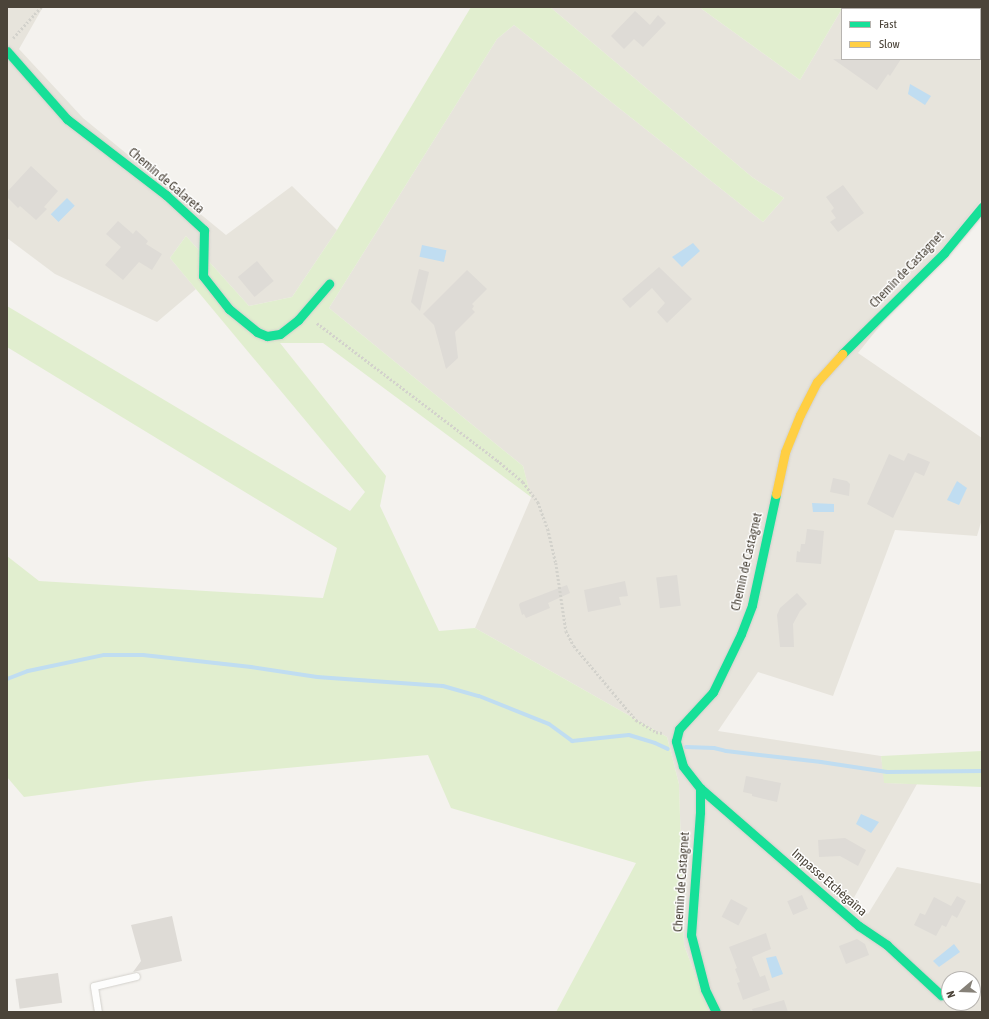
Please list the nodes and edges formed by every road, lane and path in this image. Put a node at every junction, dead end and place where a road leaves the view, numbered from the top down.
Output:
1 (41, 7) edge
2 (12, 39) dead end
3 (7, 51) edge
4 (982, 207) edge
5 (329, 284) dead end
6 (304, 313) junction
7 (677, 735) junction
8 (700, 788) junction
9 (136, 976) dead end
10 (941, 995) dead end
11 (98, 1012) edge
12 (716, 1012) edge

1 - 2 path
3 - 6 street, Chemin de Galareta
4 - 7 street, Chemin de Castagnet
5 - 6 street, Chemin de Galareta
6 - 7 path
7 - 8 street
8 - 10 street, Impasse Etchégaïna
8 - 12 street, Chemin de Castagnet
9 - 11 lane

